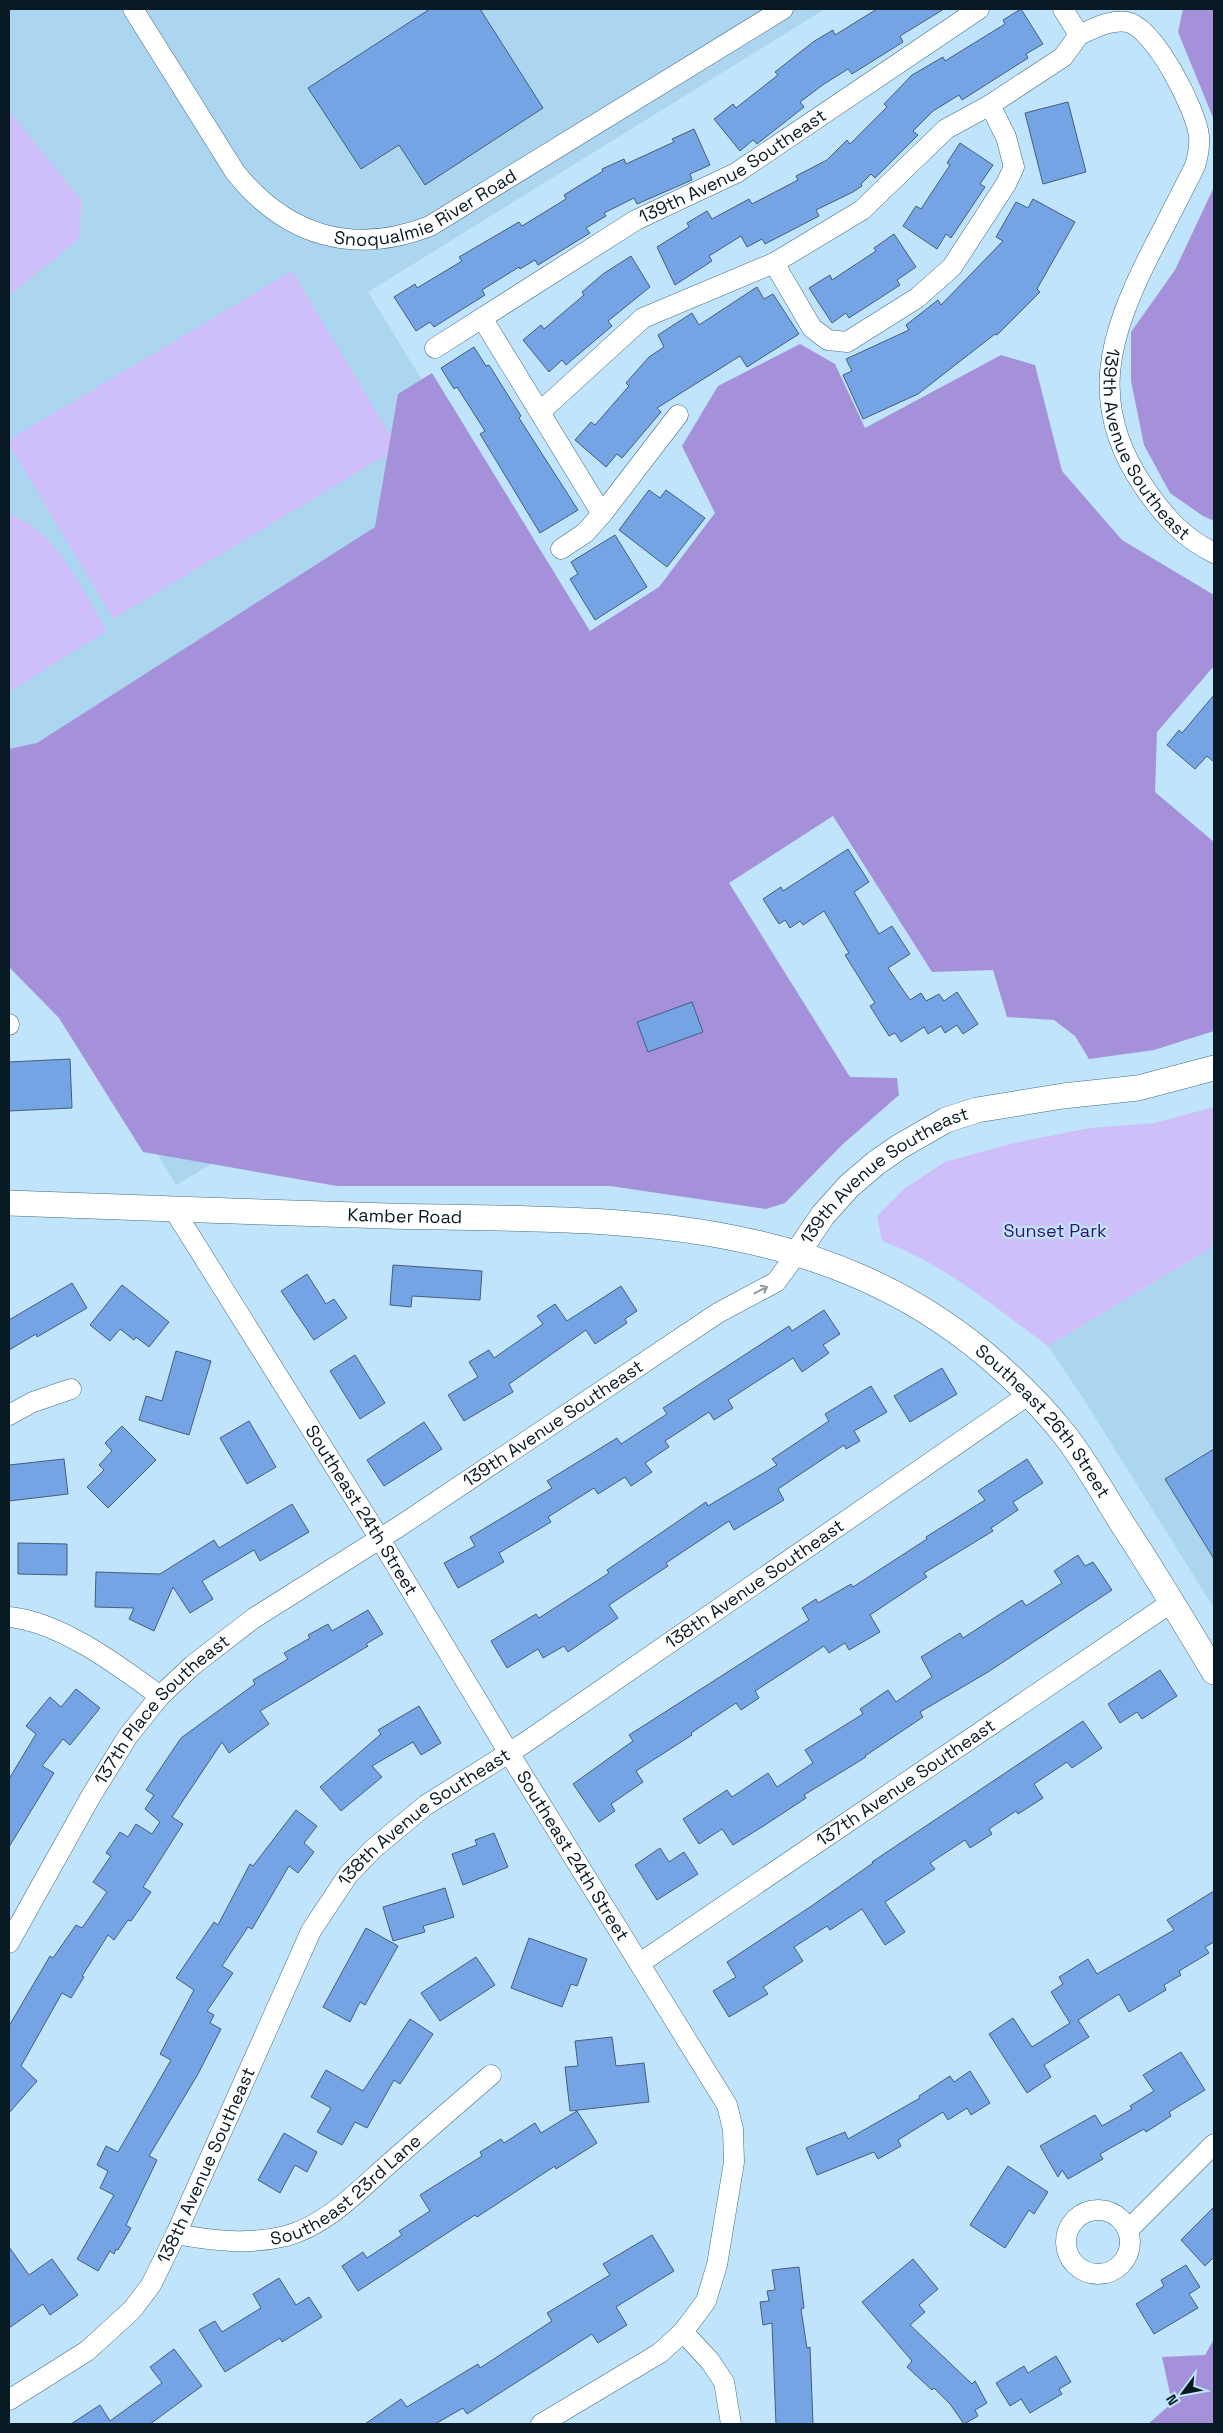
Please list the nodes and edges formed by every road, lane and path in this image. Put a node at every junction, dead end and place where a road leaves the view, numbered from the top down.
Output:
1 (134, 9) edge
2 (782, 9) edge
3 (979, 9) edge
4 (1063, 9) edge
5 (1079, 35) junction
6 (990, 105) junction
7 (774, 263) junction
8 (482, 318) junction
9 (435, 348) dead end
10 (540, 412) junction
11 (678, 415) dead end
12 (602, 514) junction
13 (561, 549) dead end
14 (1214, 553) edge
15 (1214, 1068) edge
16 (9, 1203) edge
17 (174, 1210) junction
18 (798, 1252) junction
19 (71, 1389) dead end
20 (1028, 1395) junction
21 (9, 1415) edge
22 (380, 1539) junction
23 (1172, 1602) junction
24 (9, 1617) edge
25 (1214, 1672) edge
26 (160, 1696) junction
27 (509, 1753) junction
28 (9, 1943) edge
29 (640, 1963) junction
30 (491, 2075) dead end
31 (1214, 2144) edge
32 (1128, 2230) dead end
33 (176, 2234) junction
34 (683, 2332) junction
35 (9, 2400) edge
36 (541, 2424) edge
37 (731, 2424) edge

1 - 2 street, Snoqualmie River Road
3 - 8 street, 139th Avenue Southeast
4 - 5 street
5 - 6 street
5 - 14 street, 139th Avenue Southeast
6 - 7 street
6 - 7 street
7 - 10 street
8 - 9 street, 139th Avenue Southeast
8 - 10 street
10 - 12 street
11 - 12 street
12 - 13 street
15 - 18 street, 139th Avenue Southeast
16 - 17 street, Kamber Road
17 - 18 street, Kamber Road
17 - 22 street, Southeast 24th Street
18 - 20 street, Southeast 26th Street
22 -> 18 street, 139th Avenue Southeast
19 - 21 street
20 - 23 street, Southeast 26th Street
20 - 27 street, 138th Avenue Southeast
22 - 26 street, 137th Place Southeast
22 - 27 street, Southeast 24th Street
23 - 25 street, Southeast 26th Street
23 - 29 street, 137th Avenue Southeast
24 - 26 street
26 - 28 street, 137th Place Southeast
27 - 29 street, Southeast 24th Street
27 - 33 street, 138th Avenue Southeast
29 - 34 street, Southeast 24th Street
30 - 33 street, Southeast 23rd Lane
31 - 32 street
33 - 35 street, 138th Avenue Southeast
34 - 36 street, Southeast 24th Street
34 - 37 street

